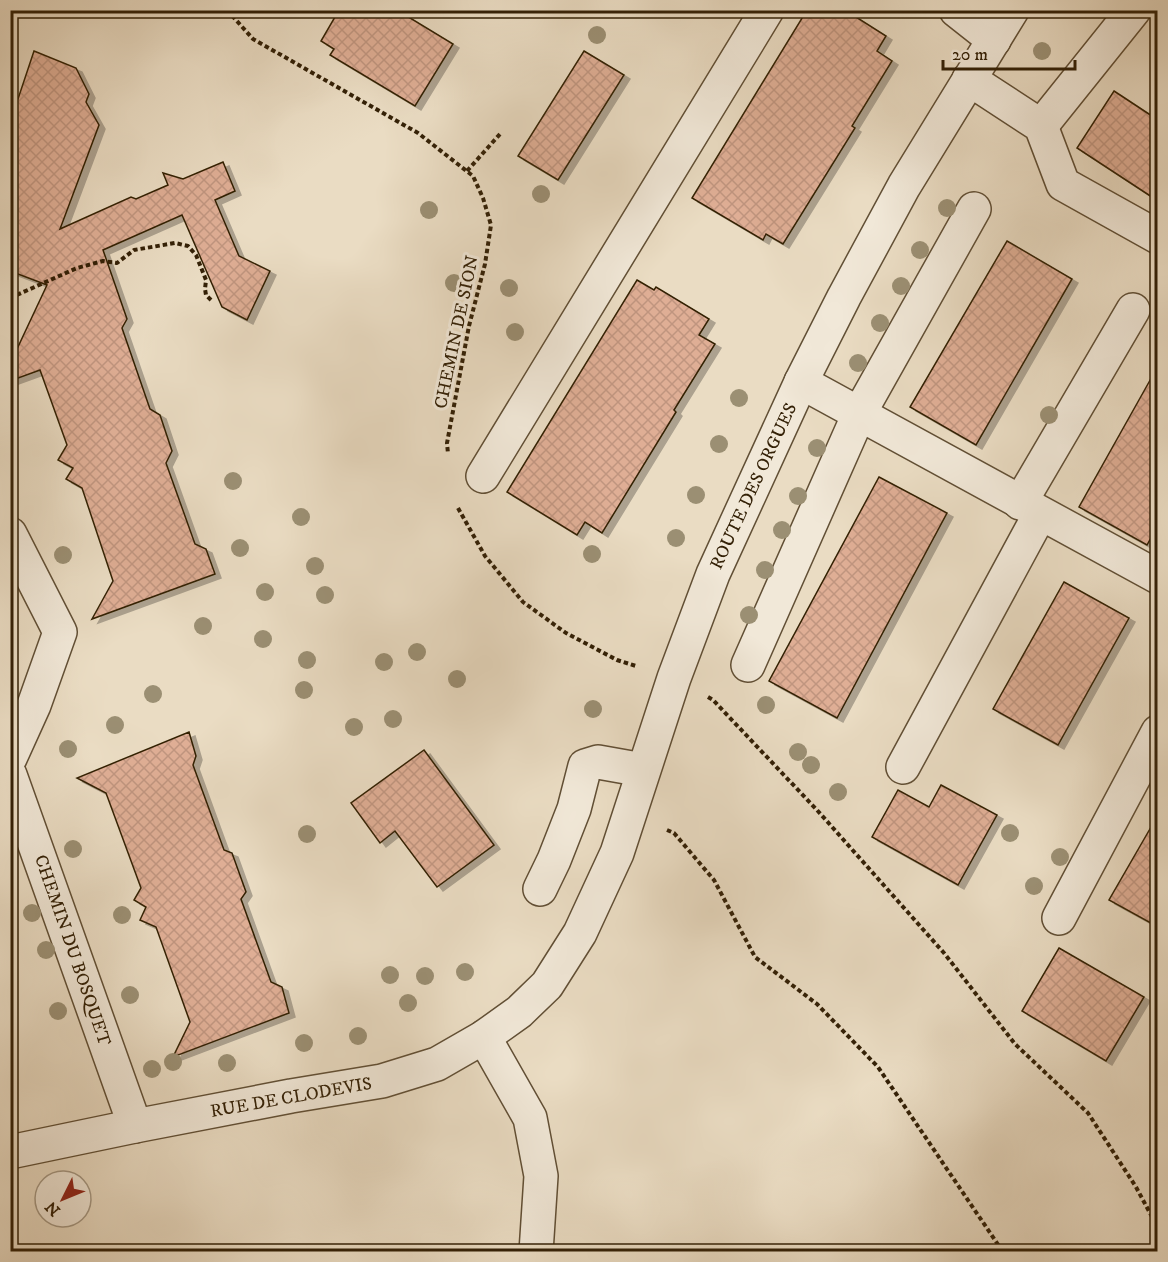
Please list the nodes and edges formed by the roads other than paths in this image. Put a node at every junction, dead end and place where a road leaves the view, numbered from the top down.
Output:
1 (767, 10) edge
2 (956, 10) edge
3 (1012, 10) edge
4 (1134, 10) edge
5 (994, 40) junction
6 (969, 79) junction
7 (1041, 126) junction
8 (974, 209) dead end
9 (1158, 237) edge
10 (1133, 310) dead end
11 (801, 382) junction
12 (859, 414) junction
13 (483, 476) dead end
14 (1030, 508) junction
15 (10, 534) edge
16 (1158, 577) edge
17 (748, 665) dead end
18 (1158, 732) edge
19 (10, 758) edge
20 (903, 767) dead end
21 (643, 770) junction
22 (10, 775) edge
23 (540, 889) dead end
24 (1059, 918) dead end
25 (547, 985) joint
26 (484, 1037) junction
27 (135, 1126) junction
28 (10, 1152) edge
29 (536, 1251) edge

1 - 13 street
2 - 5 street
3 - 5 street, ROUTE DES ORGUES
4 - 7 street
5 - 6 street, ROUTE DES ORGUES
6 - 7 street
6 - 11 street, ROUTE DES ORGUES
7 - 9 street
8 - 12 street
10 - 14 street
11 - 12 street
11 - 21 street, ROUTE DES ORGUES
12 - 14 street
12 - 17 street
14 - 16 street
14 - 20 street
15 - 19 street
18 - 24 street
21 - 23 street
21 - 25 street, ROUTE DES ORGUES
22 - 27 street, CHEMIN DU BOSQUET
25 - 26 street, RUE DE CLODEVIS
26 - 27 street, RUE DE CLODEVIS
26 - 29 street
27 - 28 street, RUE DE CLODEVIS

